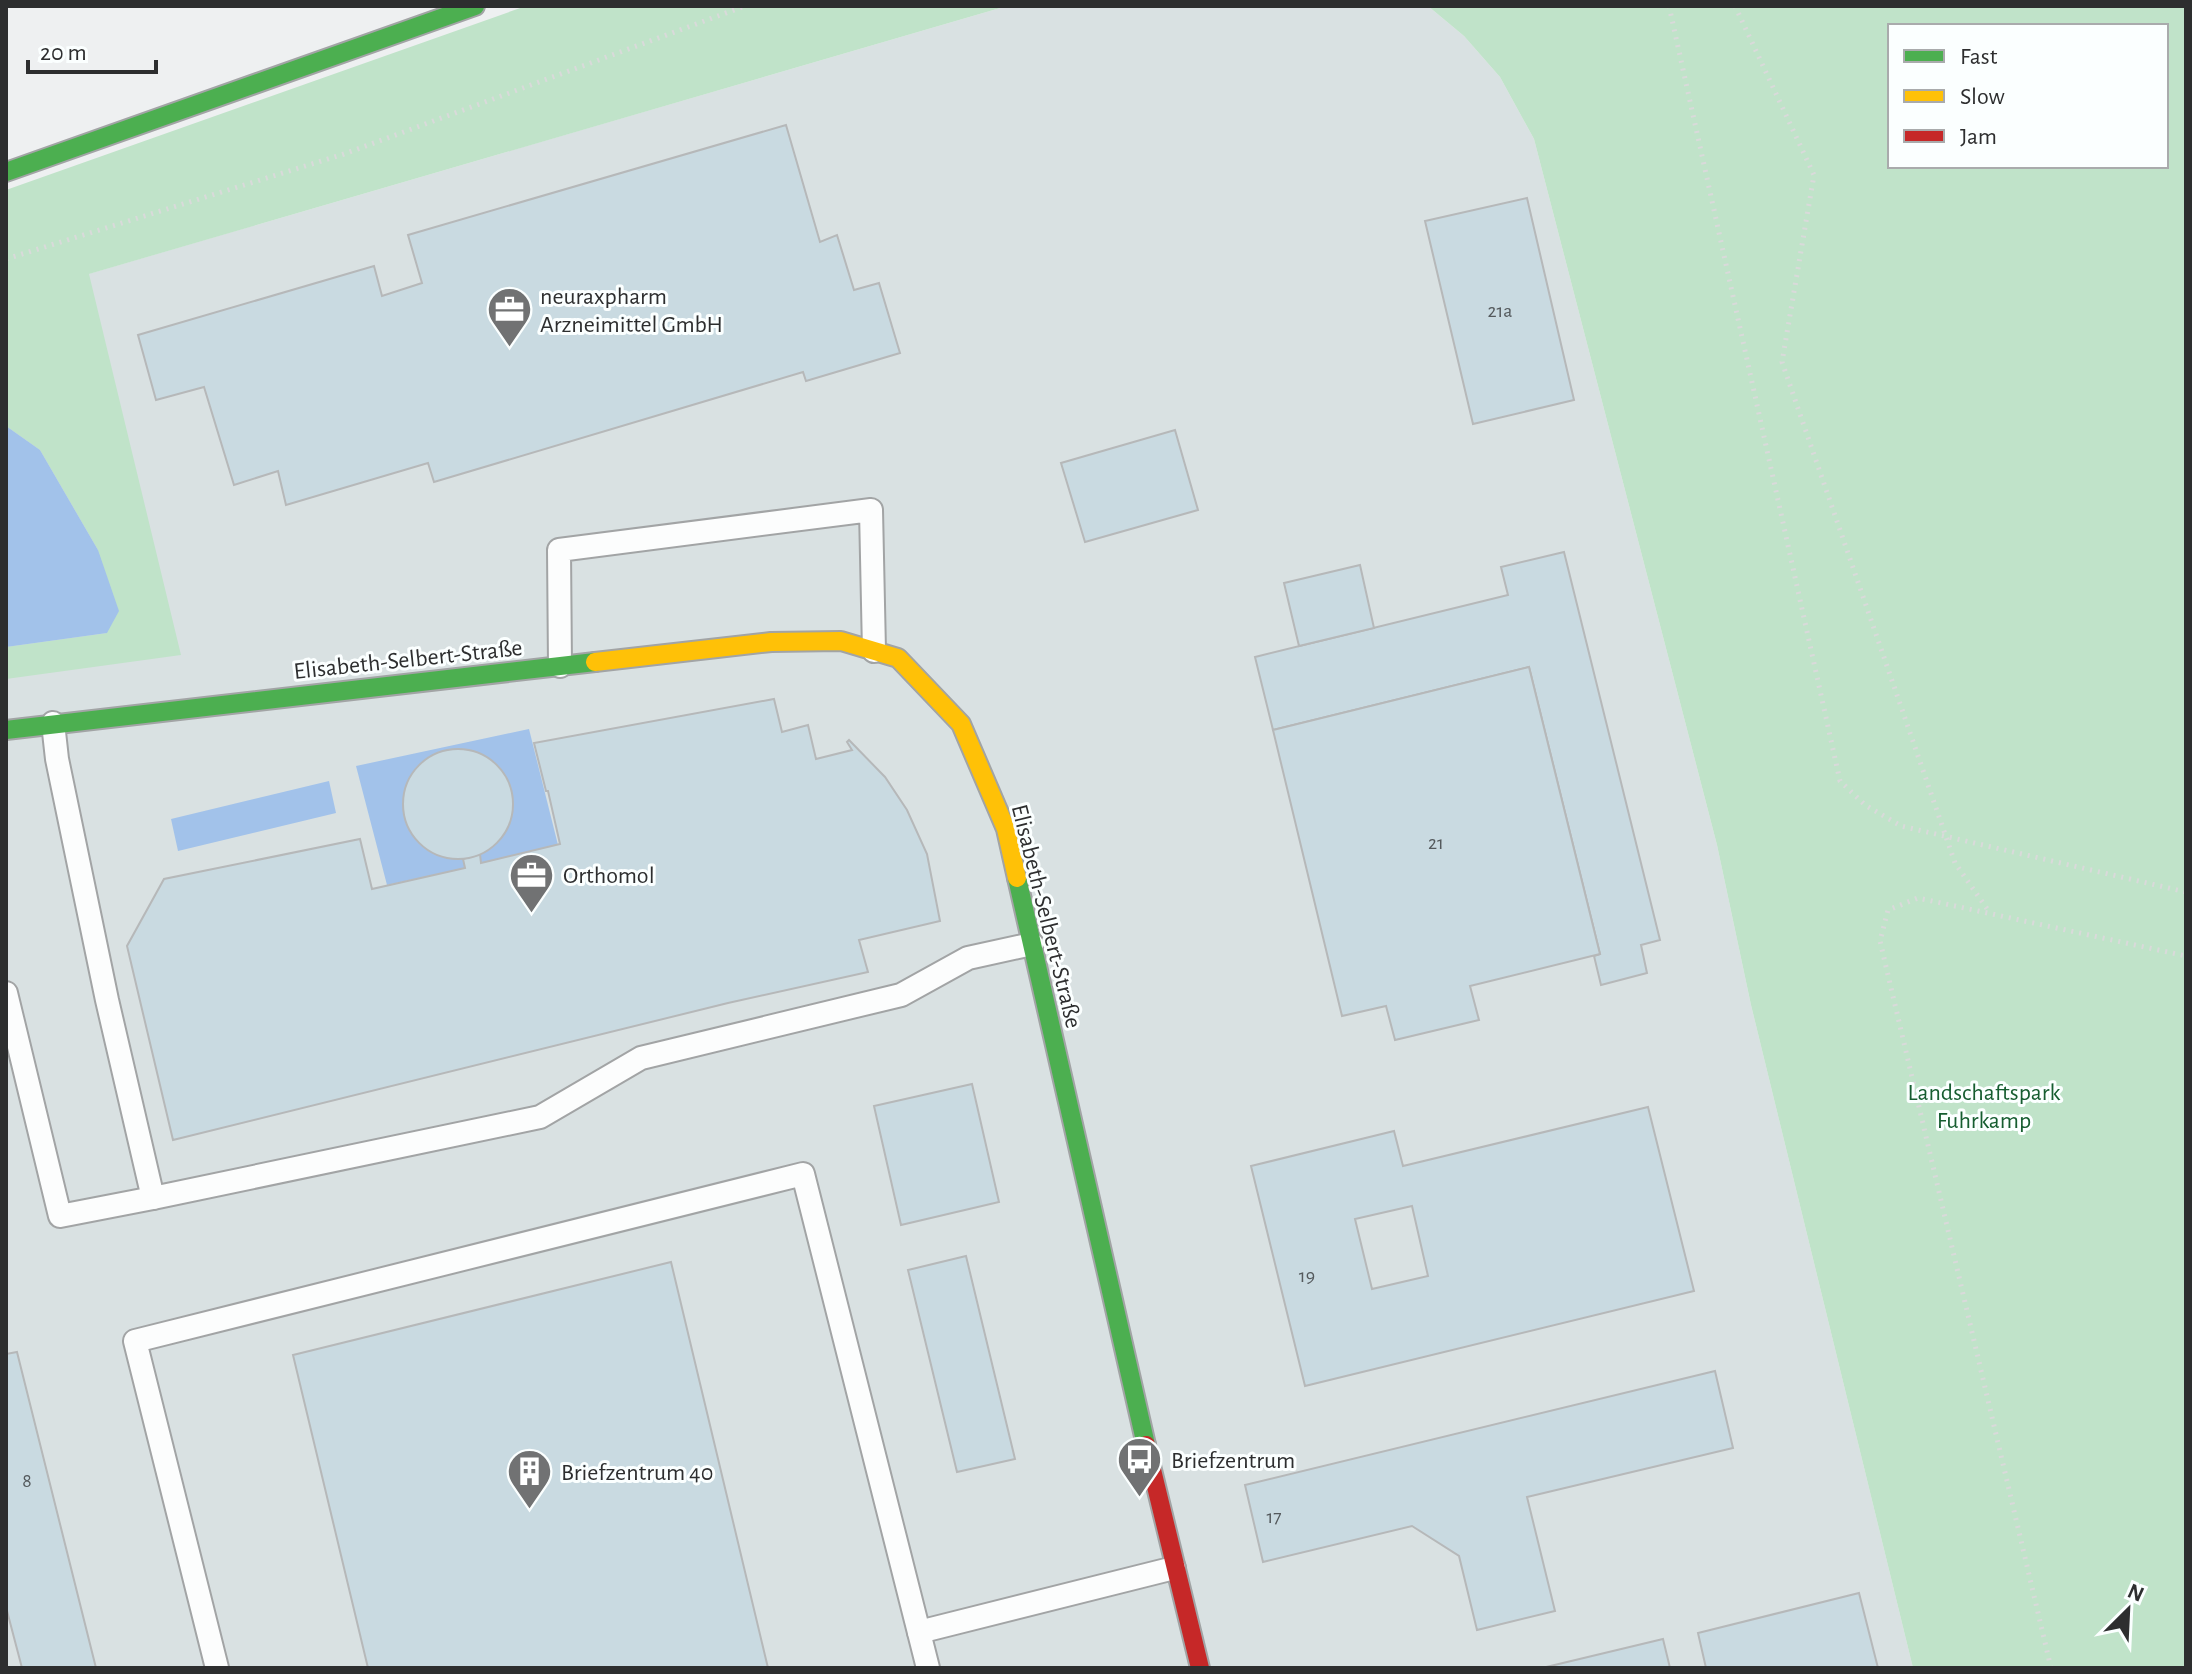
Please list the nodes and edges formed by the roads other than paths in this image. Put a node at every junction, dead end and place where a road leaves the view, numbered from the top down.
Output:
1 (475, 6) edge
2 (6, 172) edge
3 (874, 651) junction
4 (560, 666) junction
5 (53, 723) junction
6 (6, 730) edge
7 (1032, 944) junction
8 (6, 993) edge
9 (153, 1198) junction
10 (1174, 1568) junction
11 (919, 1632) junction
12 (217, 1668) edge
13 (928, 1668) edge
14 (1200, 1668) edge

1 - 2 street
3 - 4 street, Elisabeth-Selbert-Straße
3 - 4 lane
3 - 7 street, Elisabeth-Selbert-Straße
4 - 5 street, Elisabeth-Selbert-Straße
5 - 6 street, Elisabeth-Selbert-Straße
5 - 9 lane
7 - 9 lane
7 - 10 street, Elisabeth-Selbert-Straße
8 - 9 lane
10 - 11 lane
10 - 14 street, Elisabeth-Selbert-Straße
11 - 12 lane
11 - 13 lane

